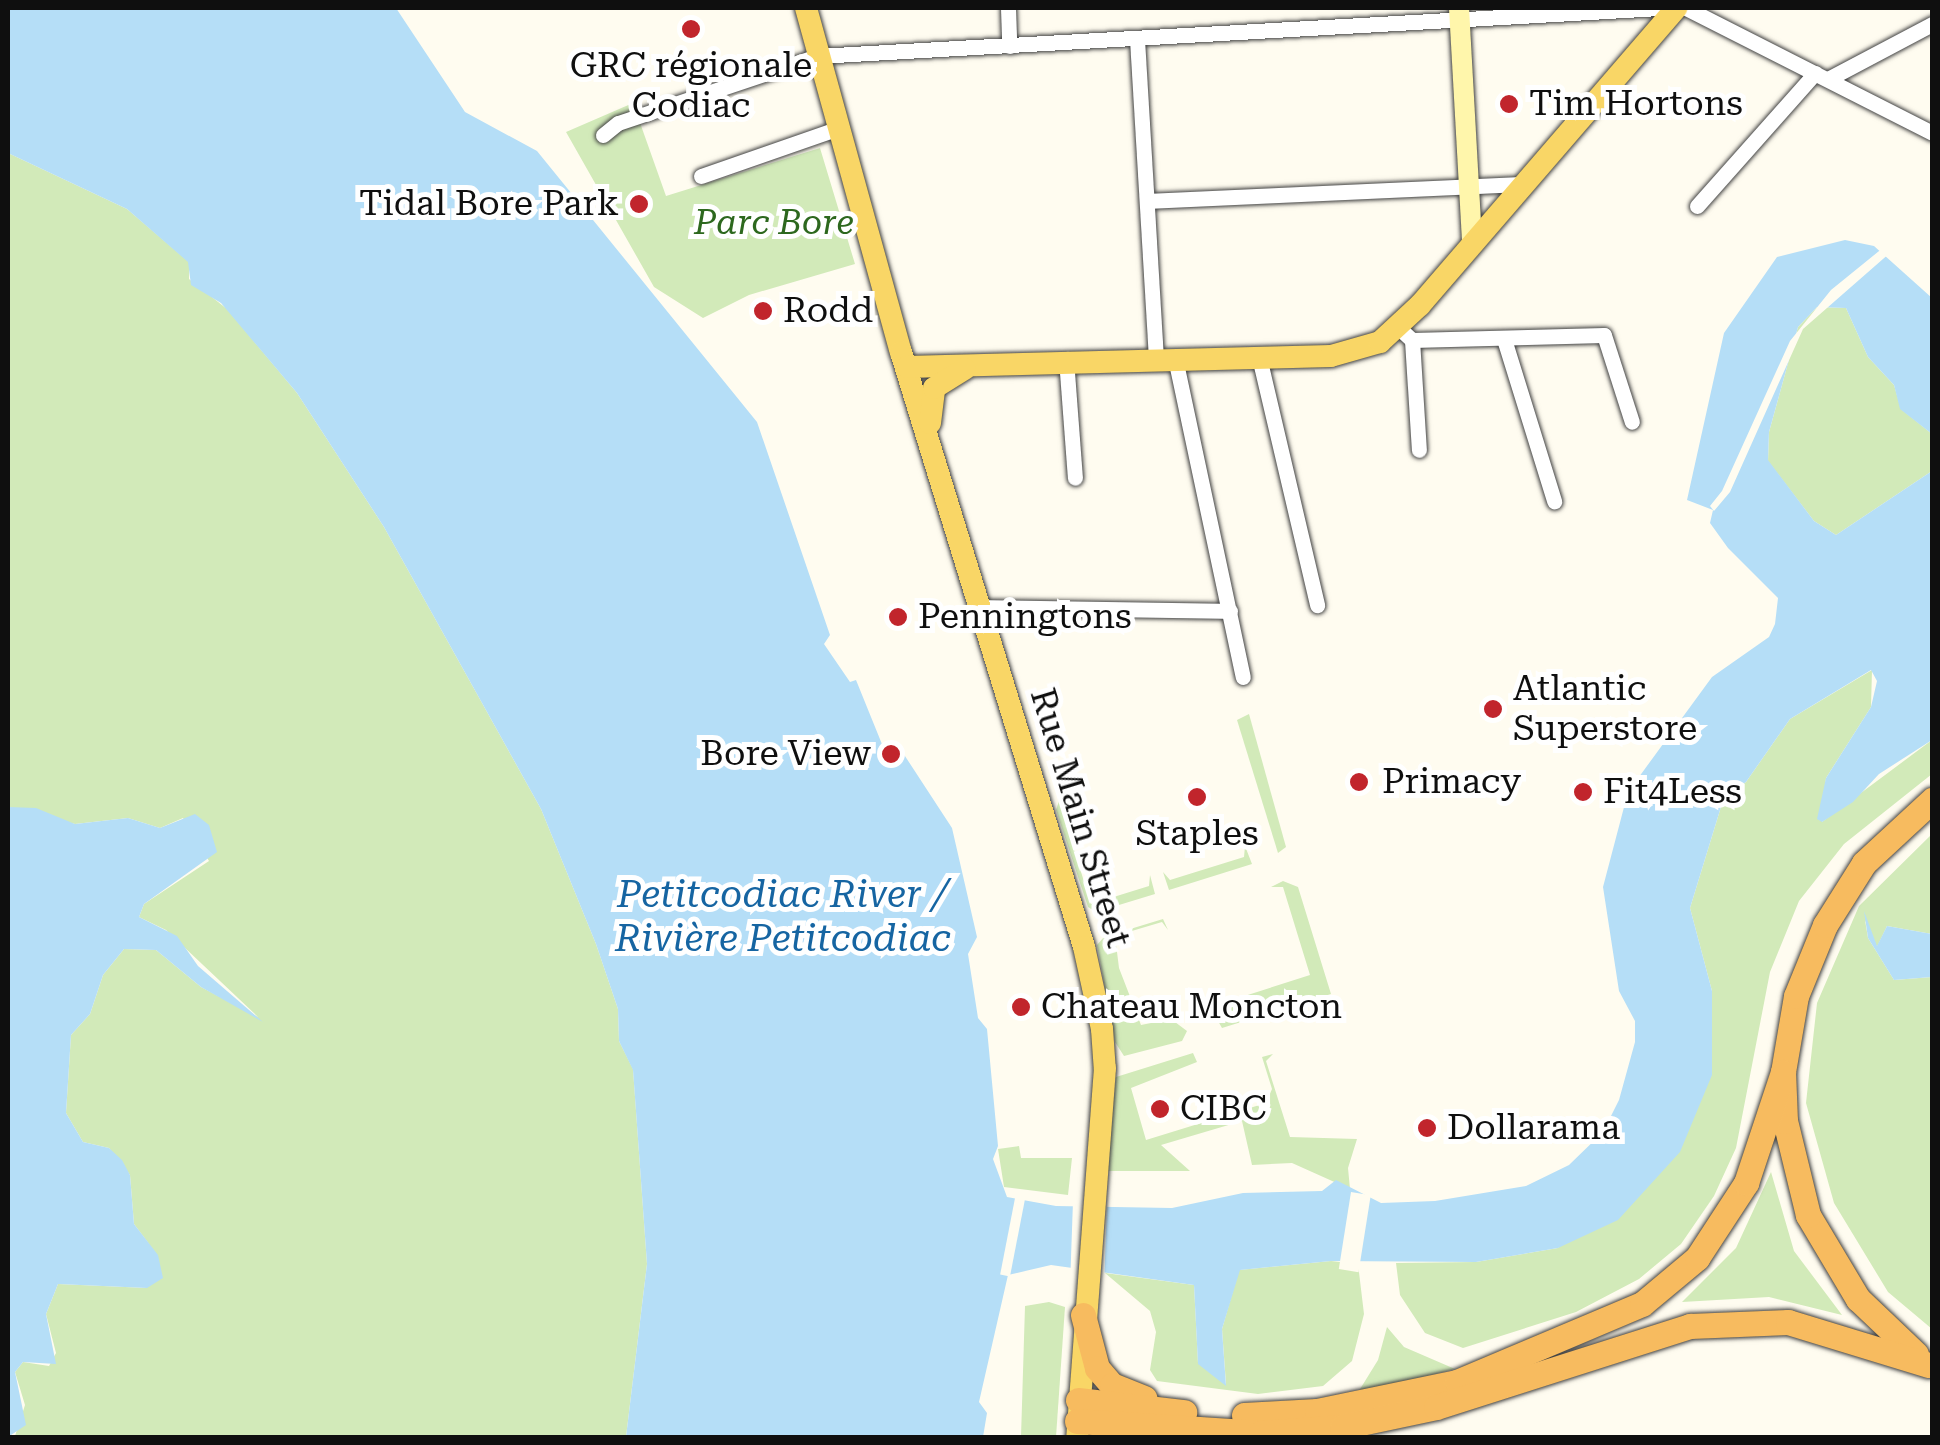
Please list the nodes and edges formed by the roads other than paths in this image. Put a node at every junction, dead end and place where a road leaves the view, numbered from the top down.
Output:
1 (806, 8) edge
2 (1008, 8) edge
3 (1660, 8) edge
4 (1676, 8) edge
5 (1686, 8) edge
6 (1460, 14) edge
7 (1932, 24) edge
8 (1137, 39) junction
9 (1010, 46) junction
10 (817, 56) junction
11 (1821, 76) junction
12 (836, 129) junction
13 (1932, 133) edge
14 (603, 134) dead end
15 (701, 176) dead end
16 (1469, 184) junction
17 (1526, 184) junction
18 (1148, 201) junction
19 (1696, 206) dead end
20 (1472, 244) junction
21 (1406, 334) junction
22 (1504, 339) junction
23 (1258, 357) junction
24 (1166, 358) junction
25 (1066, 359) junction
26 (982, 362) junction
27 (907, 367) junction
28 (1632, 422) dead end
29 (929, 434) junction
30 (1419, 450) dead end
31 (1075, 478) dead end
32 (1554, 501) dead end
33 (1316, 604) dead end
34 (982, 607) junction
35 (1230, 611) junction
36 (1244, 677) dead end
37 (1932, 800) edge
38 (1783, 1072) junction
39 (1083, 1315) junction
40 (1931, 1366) edge
41 (1207, 1414) junction
42 (1078, 1420) edge
43 (1155, 1426) junction
44 (1115, 1438) edge

1 - 10 main road, Rue Main Street
2 - 9 street
3 - 6 street
4 - 17 main road
5 - 11 street
6 - 8 street
6 - 16 main road
7 - 11 street
8 - 9 street
8 - 18 street
9 - 10 street
10 - 12 main road, Rue Main Street
10 - 14 street
11 - 13 street
11 - 19 street
12 - 15 street
12 - 27 main road, Rue Main Street
16 - 17 street
16 - 18 street
16 - 20 main road
17 - 20 main road
18 - 24 street
20 - 21 main road
21 - 22 street
21 - 23 main road
21 - 30 street
22 - 28 street
22 - 32 street
23 - 24 main road
23 - 33 street
24 - 25 main road
24 - 35 street
25 - 26 main road
25 - 31 street
26 - 27 main road
26 - 29 main road
27 - 29 main road, Rue Main Street
29 - 34 main road, Rue Main Street
34 - 35 street
34 - 39 main road, Rue Main Street
35 - 36 street
37 - 38 highway
38 - 40 highway
38 - 41 highway
39 - 41 highway
39 - 42 main road, Rue Main Street
40 - 43 highway
41 - 42 highway
42 - 43 highway
43 - 44 highway

